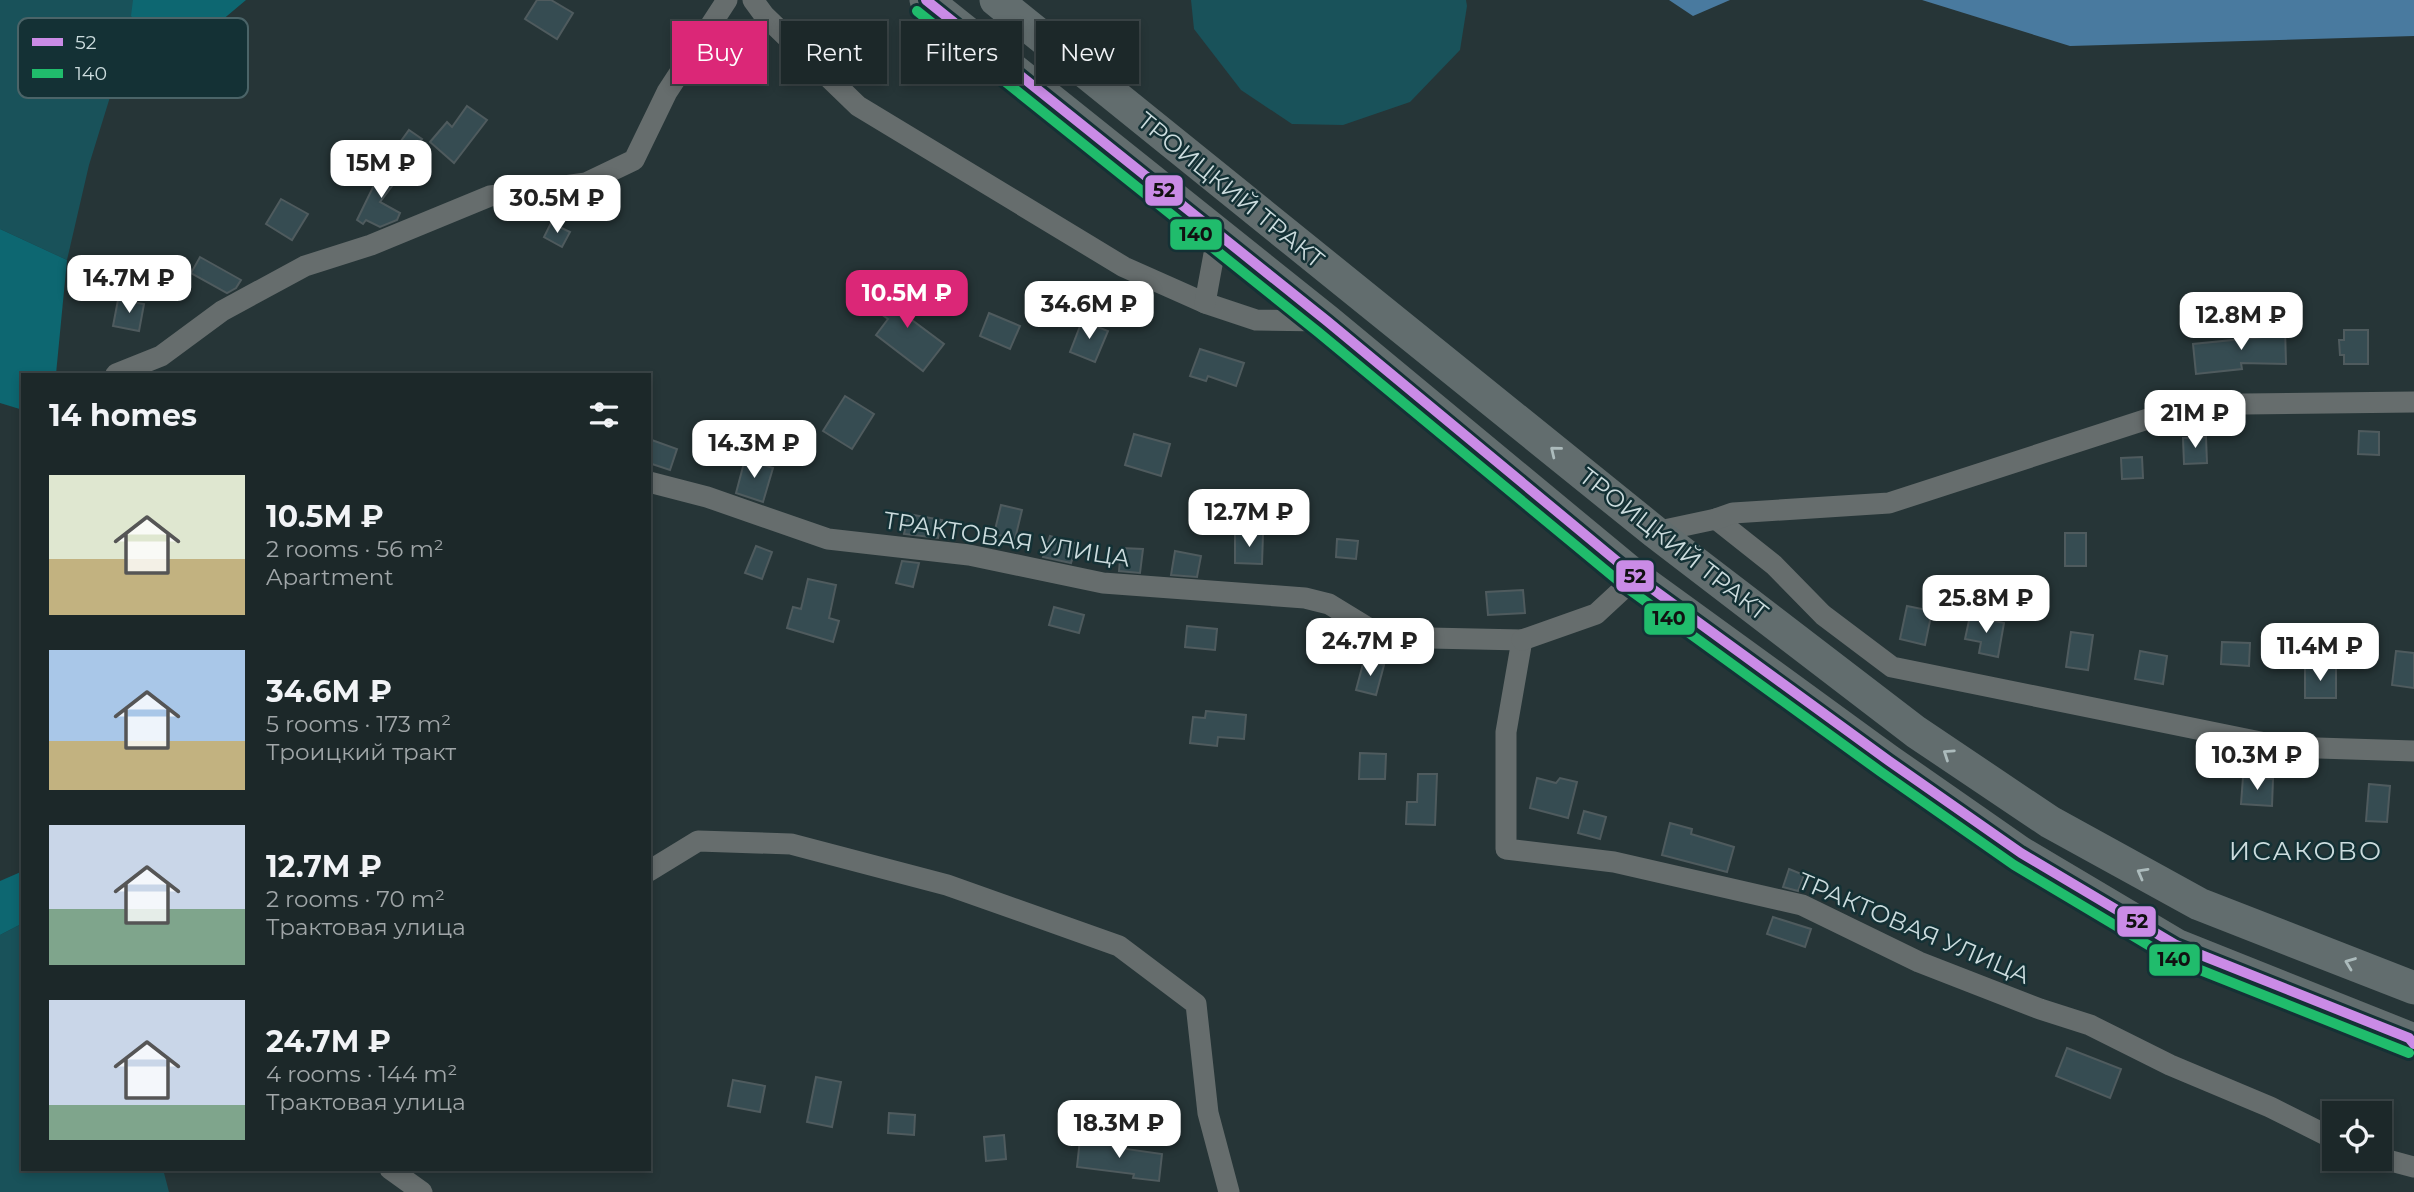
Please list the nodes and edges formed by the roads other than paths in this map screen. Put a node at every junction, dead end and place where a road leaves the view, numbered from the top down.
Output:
1 (727, 0) edge
2 (753, 0) edge
3 (926, 0) edge
4 (996, 0) edge
5 (1218, 232) junction
6 (1205, 303) junction
7 (1327, 321) junction
8 (118, 373) edge
9 (2414, 402) edge
10 (651, 483) edge
11 (1716, 520) junction
12 (1655, 532) junction
13 (1636, 577) junction
14 (1522, 640) junction
15 (2414, 751) edge
16 (651, 870) edge
17 (2414, 988) edge
18 (2412, 1041) edge
19 (2322, 1134) edge
20 (2392, 1161) edge
21 (2414, 1167) edge
22 (393, 1171) edge
23 (422, 1192) edge
24 (1229, 1192) edge

1 - 8 street
2 - 6 street
3 - 5 main road, ТРОИЦКИЙ ТРАКТ
12 -> 4 main road, ТРОИЦКИЙ ТРАКТ
5 - 6 street
5 - 7 main road, ТРОИЦКИЙ ТРАКТ
6 - 7 street
7 - 13 main road, ТРОИЦКИЙ ТРАКТ
9 - 11 street
10 - 14 street, ТРАКТОВАЯ УЛИЦА
11 - 12 street
11 - 15 street
17 -> 12 main road, ТРОИЦКИЙ ТРАКТ
13 - 14 street
13 - 18 main road, ТРОИЦКИЙ ТРАКТ
14 - 19 street, ТРАКТОВАЯ УЛИЦА
16 - 24 street
20 - 21 street
22 - 23 street

